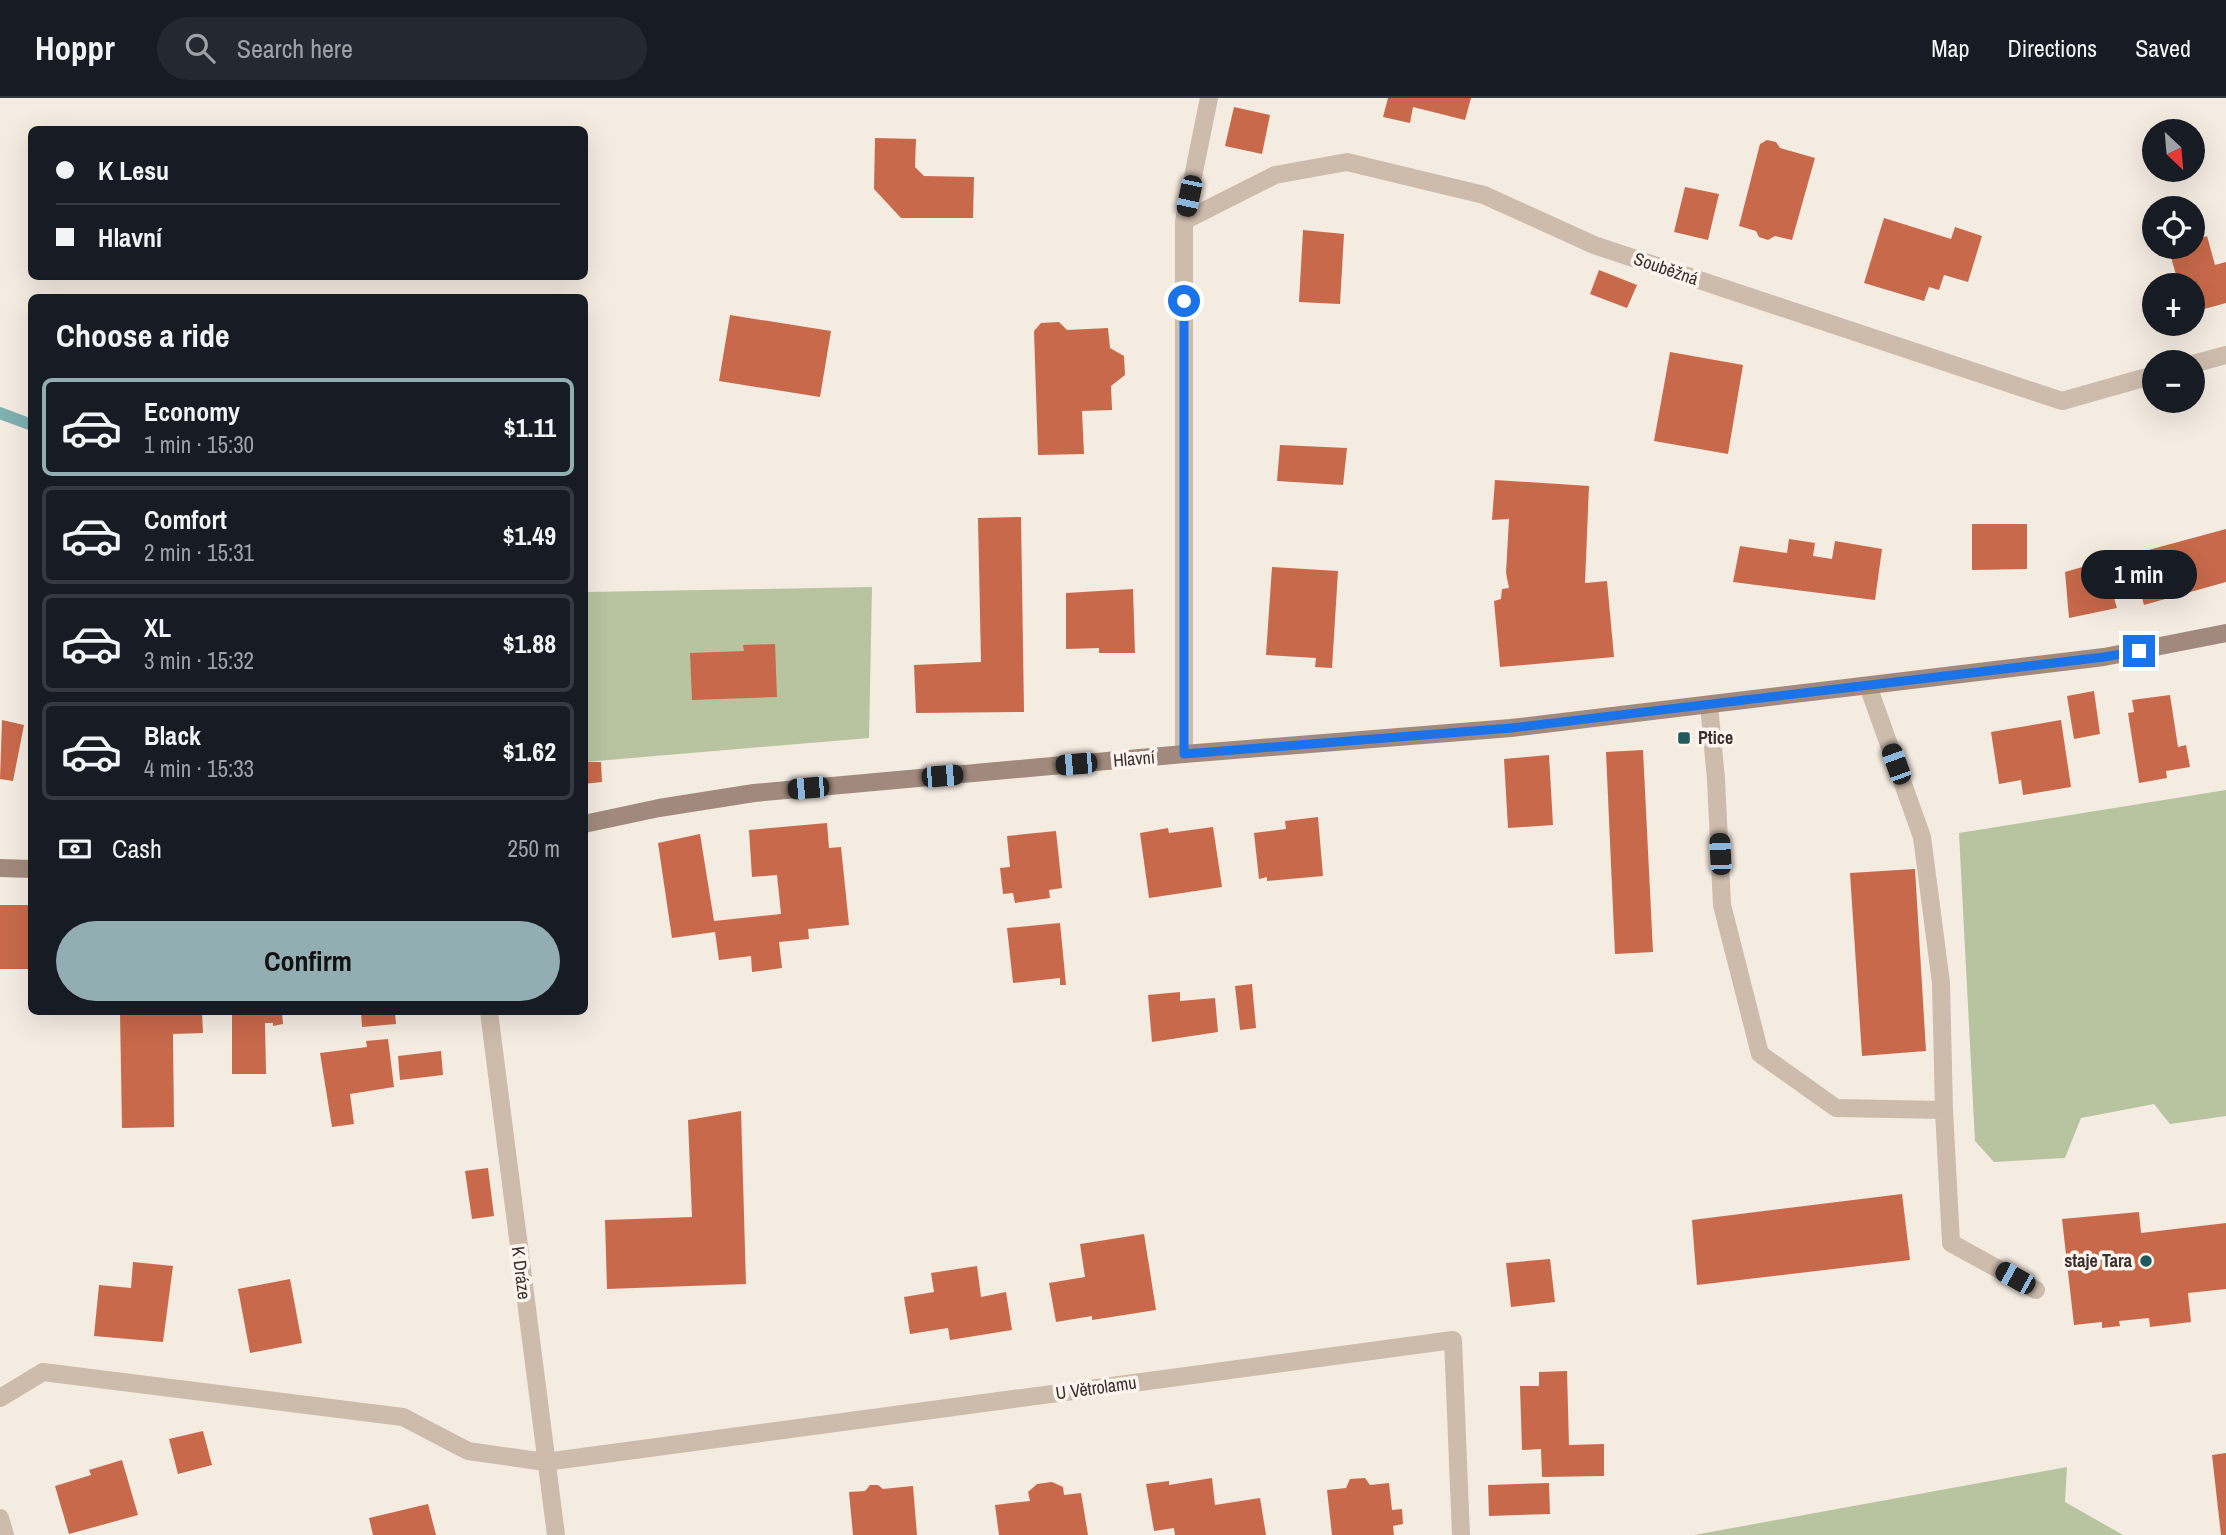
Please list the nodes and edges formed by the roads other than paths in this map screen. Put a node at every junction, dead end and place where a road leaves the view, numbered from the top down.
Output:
1 (1209, 98) edge
2 (1184, 221) junction
3 (2226, 355) edge
4 (2205, 361) edge
5 (2142, 378) edge
6 (2226, 633) edge
7 (1868, 686) junction
8 (1709, 705) junction
9 (1184, 754) junction
10 (588, 823) edge
11 (0, 869) edge
12 (28, 869) edge
13 (489, 1015) edge
14 (1944, 1110) junction
15 (2036, 1290) dead end
16 (0, 1398) edge
17 (545, 1462) junction
18 (0, 1518) edge
19 (5, 1535) edge
20 (556, 1535) edge
21 (1461, 1535) edge

1 - 2 street
2 - 5 street, Souběžná
2 - 9 street
3 - 4 street
6 - 7 main road, Hlavní
7 - 8 main road, Hlavní
7 - 14 street
8 - 9 main road, Hlavní
8 - 14 street
9 - 10 main road, Hlavní
11 - 12 main road
13 - 17 street, K Dráze
14 - 15 street
16 - 17 street
17 - 20 street, K Dráze
17 - 21 street, U Větrolamu
18 - 19 street

